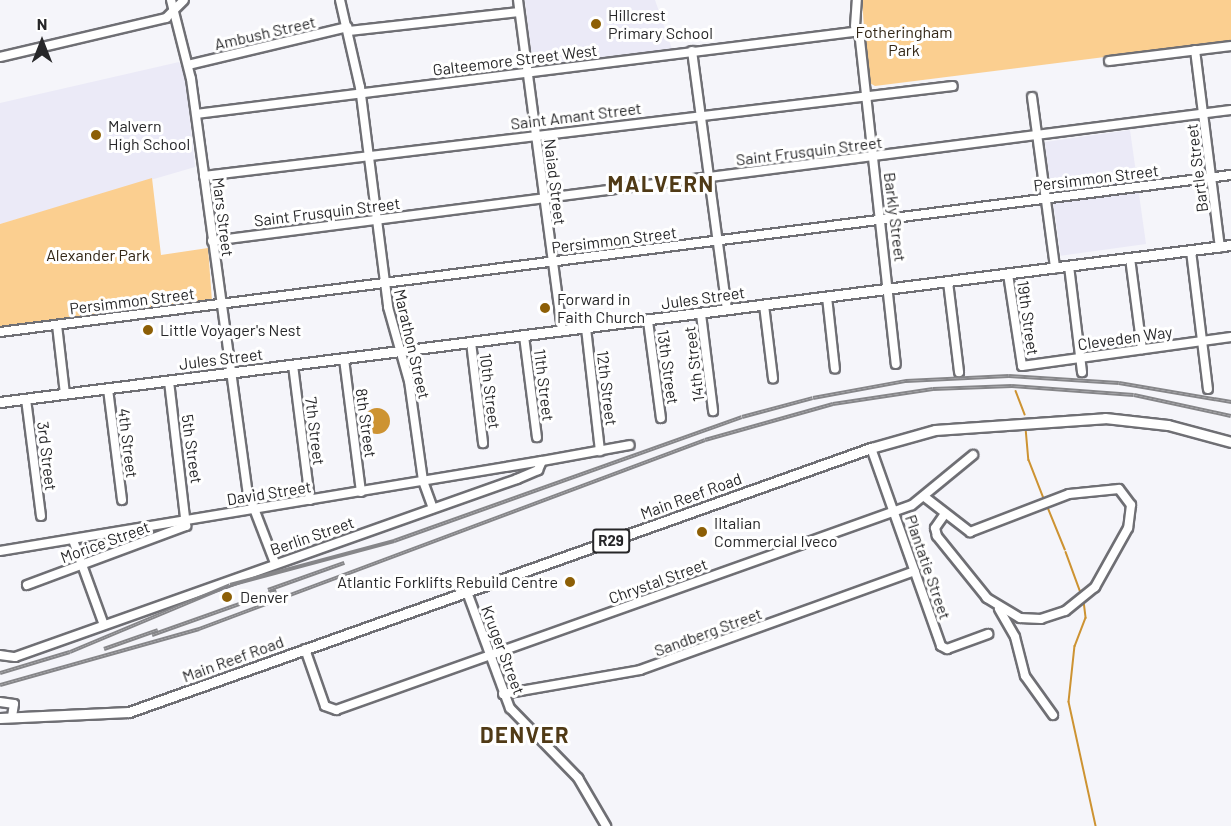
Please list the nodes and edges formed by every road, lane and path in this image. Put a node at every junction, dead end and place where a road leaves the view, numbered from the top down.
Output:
1 (171, 0) edge
2 (184, 0) edge
3 (340, 0) edge
4 (518, 0) edge
5 (857, 0) edge
6 (174, 10) junction
7 (519, 12) junction
8 (348, 29) junction
9 (856, 31) junction
10 (1231, 46) edge
11 (1195, 50) junction
12 (692, 51) junction
13 (0, 57) edge
14 (1109, 61) dead end
15 (188, 65) junction
16 (527, 72) junction
17 (952, 86) dead end
18 (361, 93) junction
19 (866, 94) junction
20 (1032, 97) dead end
21 (1231, 110) edge
22 (196, 114) junction
23 (700, 114) junction
24 (1204, 114) junction
25 (536, 135) junction
26 (1037, 135) junction
27 (369, 155) junction
28 (873, 156) junction
29 (1231, 175) edge
30 (204, 176) junction
31 (709, 177) junction
32 (1211, 177) junction
33 (544, 198) junction
34 (1046, 199) junction
35 (377, 219) junction
36 (881, 220) junction
37 (212, 241) junction
38 (718, 241) junction
39 (1231, 245) edge
40 (1220, 247) junction
41 (1191, 251) junction
42 (1130, 258) junction
43 (552, 261) junction
44 (1069, 266) junction
45 (1055, 268) junction
46 (1008, 274) junction
47 (948, 282) junction
48 (385, 283) junction
49 (889, 289) junction
50 (827, 297) junction
51 (220, 304) junction
52 (764, 305) junction
53 (727, 310) junction
54 (701, 314) junction
55 (648, 321) junction
56 (57, 325) junction
57 (586, 328) junction
58 (0, 332) edge
59 (562, 332) junction
60 (524, 336) junction
61 (1231, 337) edge
62 (1202, 340) junction
63 (471, 342) junction
64 (1142, 349) junction
65 (400, 351) junction
66 (344, 358) junction
67 (1080, 358) junction
68 (896, 364) dead end
69 (293, 365) junction
70 (1022, 366) joint
71 (835, 369) dead end
72 (959, 372) dead end
73 (1082, 372) dead end
74 (229, 373) junction
75 (773, 378) dead end
76 (169, 381) junction
77 (108, 389) junction
78 (1208, 389) dead end
79 (65, 394) junction
80 (26, 399) junction
81 (0, 402) edge
82 (713, 411) dead end
83 (661, 418) dead end
84 (537, 436) dead end
85 (1231, 442) edge
86 (483, 443) dead end
87 (630, 445) dead end
88 (871, 448) junction
89 (600, 451) junction
90 (973, 455) dead end
91 (542, 461) junction
92 (423, 481) junction
93 (361, 492) junction
94 (926, 498) junction
95 (122, 500) dead end
96 (310, 500) junction
97 (433, 508) junction
98 (253, 509) junction
99 (894, 512) junction
100 (944, 515) junction
101 (41, 516) dead end
102 (187, 520) junction
103 (159, 525) junction
104 (163, 535) junction
105 (73, 540) junction
106 (0, 551) edge
107 (275, 563) junction
108 (81, 565) junction
109 (915, 572) junction
110 (27, 585) dead end
111 (467, 592) junction
112 (999, 608) junction
113 (104, 625) junction
114 (988, 634) dead end
115 (305, 649) junction
116 (0, 655) edge
117 (488, 655) junction
118 (503, 694) junction
119 (0, 702) edge
120 (1053, 714) dead end
121 (12, 717) junction
122 (0, 718) edge
123 (606, 826) edge

1 - 6 street, Mars Street
2 - 6 street
3 - 8 street, Marathon Street
4 - 7 street, Naiad Street
5 - 9 street, Barkly Street
6 - 13 street
6 - 15 street, Mars Street
7 - 8 street, Ambush Street
7 - 16 street, Naiad Street
8 - 15 street, Ambush Street
8 - 18 street, Marathon Street
9 - 12 street, Galteemore Street West
9 - 19 street, Barkly Street
10 - 11 street
11 - 14 street
11 - 24 street, Bartle Street
12 - 16 street, Galteemore Street West
12 - 23 street
15 - 22 street, Mars Street
16 - 18 street, Galteemore Street West
16 - 25 street, Naiad Street
17 - 19 street, Saint Amant Street
18 - 22 street, Galteemore Street West
18 - 27 street, Marathon Street
19 - 23 street, Saint Amant Street
19 - 28 street, Barkly Street
20 - 26 street
21 - 24 street, Saint Frusquin Street
22 - 30 street, Mars Street
23 - 25 street, Saint Amant Street
23 - 31 street
24 - 26 street, Saint Frusquin Street
24 - 32 street, Bartle Street
25 - 27 street, Saint Amant Street
25 - 33 street, Naiad Street
26 - 28 street, Saint Frusquin Street
26 - 34 street
27 - 30 street, Saint Amant Street
27 - 35 street, Marathon Street
28 - 31 street, Saint Frusquin Street
28 - 36 street, Barkly Street
29 - 32 street, Persimmon Street
30 - 37 street, Mars Street
31 - 33 street, Saint Frusquin Street
31 - 38 street
32 - 34 street, Persimmon Street
32 - 40 street, Bartle Street
33 - 35 street, Saint Frusquin Street
33 - 43 street, Naiad Street
34 - 36 street, Persimmon Street
34 - 45 street
35 - 37 street, Saint Frusquin Street
35 - 48 street, Marathon Street
36 - 38 street, Persimmon Street
36 - 49 street, Barkly Street
37 - 51 street, Mars Street
38 - 43 street, Persimmon Street
38 - 53 street
39 - 40 main road, Jules Street
40 - 41 main road, Jules Street
41 - 42 main road, Jules Street
41 - 62 street
42 - 44 main road, Jules Street
42 - 64 street
43 - 48 street, Persimmon Street
43 - 59 street, Naiad Street
44 - 45 main road, Jules Street
44 - 67 street
45 - 46 main road, Jules Street
46 - 47 main road, Jules Street
46 - 70 street, 19th Street
47 - 49 main road, Jules Street
47 - 72 street
48 - 51 street, Persimmon Street
48 - 65 street, Marathon Street
49 - 50 main road, Jules Street
49 - 68 street, Barkly Street
50 - 52 main road, Jules Street
50 - 71 street
51 - 56 street, Persimmon Street
51 - 74 street, Mars Street
52 - 53 main road, Jules Street
52 - 75 street
53 - 54 main road, Jules Street
54 - 55 main road, Jules Street
54 - 82 street, 14th Street
55 - 57 main road, Jules Street
55 - 83 street, 13th Street
56 - 58 street, Persimmon Street
56 - 79 street
57 - 59 main road, Jules Street
57 - 89 street, 12th Street
59 - 60 main road, Jules Street
60 - 63 main road, Jules Street
60 - 84 street, 11th Street
61 - 62 street, Cleveden Way
62 - 64 street, Cleveden Way
62 - 78 street
63 - 65 main road, Jules Street
63 - 86 street, 10th Street
64 - 67 street, Cleveden Way
65 - 66 main road, Jules Street
65 - 92 street, Marathon Street
66 - 69 main road, Jules Street
66 - 93 street, 8th Street
67 - 70 street, Cleveden Way
67 - 73 street
69 - 74 main road, Jules Street
69 - 96 street, 7th Street
74 - 76 main road, Jules Street
74 - 98 street, Mars Street
76 - 77 main road, Jules Street
76 - 102 street, 5th Street
77 - 79 main road, Jules Street
77 - 95 street, 4th Street
79 - 80 main road, Jules Street
80 - 81 main road, Jules Street
80 - 101 street, 3rd Street
85 - 88 main road, Main Reef Road / R29
87 - 89 street, Berlin Street
88 - 99 street, Plantatie Street
88 - 111 main road, Main Reef Road / R29
89 - 91 street, Berlin Street
90 - 94 street, Chrystal Street
91 - 92 street, David Street
91 - 97 street, Berlin Street
92 - 93 street, David Street
92 - 97 street
93 - 96 street, David Street
94 - 99 street, Chrystal Street
94 - 100 street
96 - 98 street, David Street
97 - 107 street, Berlin Street
98 - 102 street, David Street
98 - 107 street, Mars Street
99 - 109 street, Plantatie Street
99 - 117 street, Chrystal Street
100 - 112 street
100 - 112 street
102 - 103 street, David Street
102 - 104 street, Morice Street
103 - 104 street
103 - 105 street, David Street
104 - 108 street, Morice Street
105 - 106 street, David Street
105 - 108 street
107 - 113 street, Berlin Street
108 - 110 street, Morice Street
108 - 113 street
109 - 114 street, Plantatie Street
109 - 118 street, Sandberg Street
111 - 115 main road, Main Reef Road / R29
111 - 117 street, Kruger Street
112 - 120 street
113 - 116 street, Berlin Street
115 - 117 street, Chrystal Street
115 - 121 main road, Main Reef Road / R29
117 - 118 street, Kruger Street
118 - 123 street, Kruger Street
119 - 121 street
121 - 122 main road, Main Reef Road / R29

